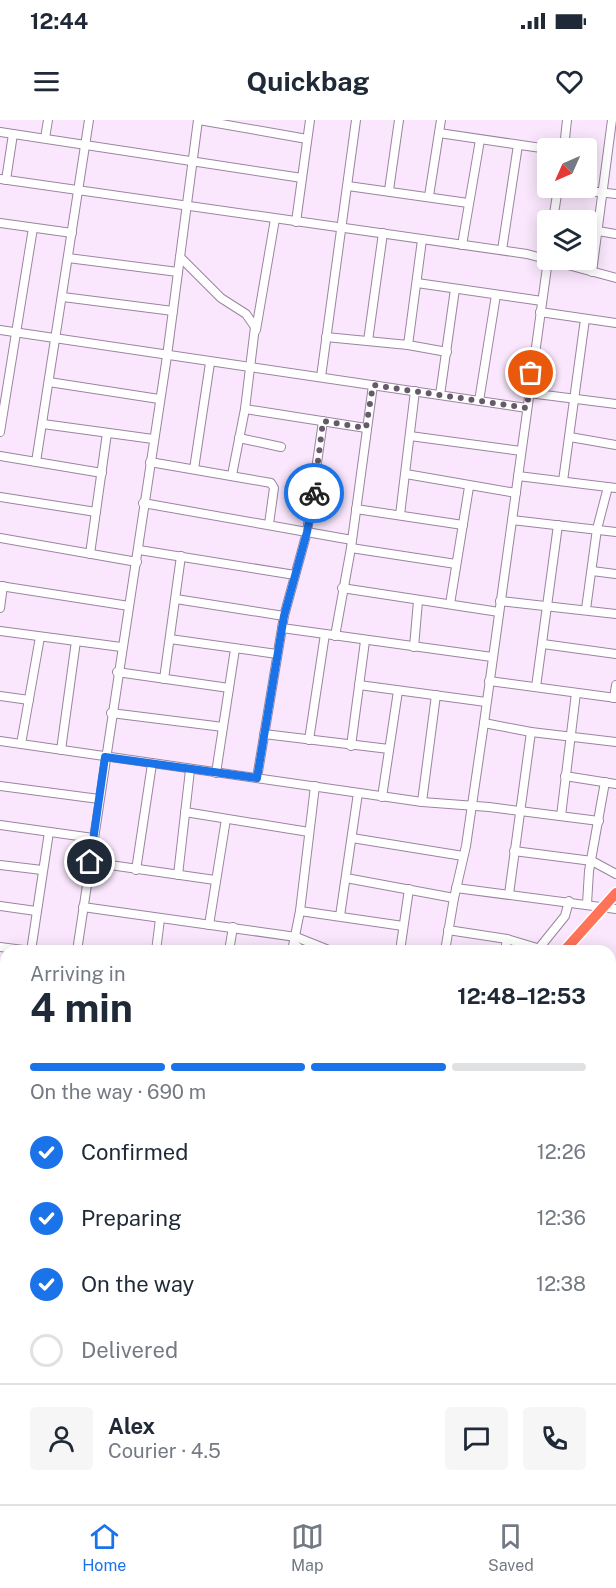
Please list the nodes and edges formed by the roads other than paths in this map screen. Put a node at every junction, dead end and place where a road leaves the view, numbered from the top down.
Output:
1 (48, 120) edge
2 (89, 120) edge
3 (199, 120) edge
4 (310, 120) edge
5 (356, 120) edge
6 (399, 120) edge
7 (441, 120) edge
8 (567, 120) edge
9 (612, 120) edge
10 (245, 124) edge
11 (0, 132) edge
12 (439, 133) junction
13 (13, 134) junction
14 (45, 138) junction
15 (565, 138) edge
16 (307, 139) junction
17 (480, 140) junction
18 (85, 144) junction
19 (518, 145) junction
20 (537, 148) edge
21 (192, 162) junction
22 (302, 178) junction
23 (3, 180) edge
24 (348, 186) junction
25 (77, 190) junction
26 (389, 190) junction
27 (597, 192) edge
28 (602, 192) junction
29 (616, 194) edge
30 (429, 196) junction
31 (468, 202) junction
32 (186, 206) junction
33 (275, 219) junction
34 (296, 222) junction
35 (0, 223) edge
36 (33, 228) junction
37 (342, 229) junction
38 (598, 231) junction
39 (72, 233) junction
40 (383, 233) junction
41 (616, 234) edge
42 (422, 240) junction
43 (462, 245) junction
44 (502, 250) junction
45 (180, 257) junction
46 (68, 258) junction
47 (537, 258) edge
48 (547, 270) edge
49 (585, 270) edge
50 (592, 272) junction
51 (178, 273) junction
52 (616, 278) edge
53 (417, 283) junction
54 (455, 289) junction
55 (496, 295) junction
56 (63, 297) junction
57 (542, 301) junction
58 (173, 312) junction
59 (540, 312) junction
60 (585, 319) junction
61 (616, 323) edge
62 (0, 330) edge
63 (255, 331) junction
64 (16, 333) junction
65 (326, 337) junction
66 (57, 338) junction
67 (368, 341) junction
68 (408, 345) junction
69 (447, 352) junction
70 (167, 356) junction
71 (210, 363) junction
72 (250, 368) junction
73 (4, 376) edge
74 (321, 377) junction
75 (49, 382) junction
76 (373, 385) junction
77 (415, 391) junction
78 (529, 393) junction
79 (440, 395) junction
80 (159, 399) junction
81 (575, 399) junction
82 (479, 400) junction
83 (616, 404) edge
84 (527, 408) junction
85 (244, 409) junction
86 (323, 421) junction
87 (43, 424) junction
88 (366, 428) junction
89 (0, 432) edge
90 (107, 433) junction
91 (410, 436) junction
92 (570, 437) junction
93 (239, 438) junction
94 (153, 439) junction
95 (616, 445) edge
96 (280, 447) dead end
97 (521, 451) junction
98 (0, 456) edge
99 (36, 462) junction
100 (150, 462) junction
101 (194, 469) junction
102 (102, 473) junction
103 (406, 474) junction
104 (232, 475) junction
105 (518, 476) junction
106 (562, 481) junction
107 (469, 487) junction
108 (612, 488) edge
109 (516, 493) junction
110 (0, 497) edge
111 (143, 503) junction
112 (356, 509) junction
113 (96, 512) junction
114 (400, 515) junction
115 (512, 520) junction
116 (269, 524) junction
117 (463, 525) junction
118 (558, 525) junction
119 (597, 529) junction
120 (307, 532) junction
121 (616, 532) edge
122 (0, 538) edge
123 (351, 544) junction
124 (139, 550) junction
125 (90, 554) junction
126 (181, 556) junction
127 (137, 562) junction
128 (456, 564) junction
129 (592, 572) junction
130 (616, 574) edge
131 (295, 575) junction
132 (2, 586) edge
133 (342, 588) junction
134 (176, 599) junction
135 (500, 600) junction
136 (418, 601) junction
137 (450, 604) junction
138 (129, 606) junction
139 (548, 606) junction
140 (0, 608) edge
141 (586, 609) junction
142 (499, 612) junction
143 (616, 614) edge
144 (284, 616) junction
145 (282, 628) junction
146 (0, 631) edge
147 (325, 634) junction
148 (335, 636) junction
149 (40, 637) junction
150 (170, 639) junction
151 (76, 641) junction
152 (365, 641) junction
153 (543, 644) junction
154 (121, 647) junction
155 (414, 647) junction
156 (235, 648) junction
157 (277, 654) junction
158 (616, 654) edge
159 (492, 657) junction
160 (117, 672) junction
161 (164, 679) junction
162 (489, 681) junction
163 (359, 685) junction
164 (616, 685) edge
165 (536, 687) junction
166 (229, 688) junction
167 (398, 691) junction
168 (576, 693) junction
169 (436, 695) junction
170 (0, 696) edge
171 (615, 698) edge
172 (29, 700) junction
173 (486, 702) junction
174 (111, 713) junction
175 (484, 723) junction
176 (223, 727) junction
177 (531, 732) junction
178 (264, 734) junction
179 (570, 736) junction
180 (309, 740) junction
181 (0, 741) edge
182 (616, 742) edge
183 (21, 744) junction
184 (351, 746) junction
185 (389, 749) junction
186 (61, 750) junction
187 (105, 757) junction
188 (152, 764) junction
189 (190, 770) junction
190 (216, 773) junction
191 (565, 776) junction
192 (257, 778) junction
193 (605, 782) junction
194 (616, 784) edge
195 (0, 786) edge
196 (315, 786) junction
197 (358, 793) junction
198 (382, 796) junction
199 (99, 799) junction
200 (422, 802) junction
201 (470, 806) junction
202 (185, 812) junction
203 (520, 812) junction
204 (561, 816) junction
205 (226, 819) junction
206 (599, 821) junction
207 (0, 825) edge
208 (49, 832) junction
209 (309, 832) junction
210 (93, 838) junction
211 (352, 838) junction
212 (514, 852) junction
213 (463, 856) junction
214 (592, 861) junction
215 (90, 862) junction
216 (0, 865) edge
217 (42, 870) junction
218 (136, 870) junction
219 (616, 874) edge
220 (178, 875) junction
221 (346, 878) junction
222 (215, 880) junction
223 (456, 888) junction
224 (410, 889) junction
225 (616, 893) edge
226 (509, 894) junction
227 (454, 898) junction
228 (569, 902) junction
229 (587, 904) junction
230 (0, 906) edge
231 (83, 907) junction
232 (603, 908) junction
233 (616, 909) edge
234 (36, 911) junction
235 (300, 911) junction
236 (340, 916) junction
237 (160, 919) junction
238 (209, 924) junction
239 (403, 926) junction
240 (233, 927) junction
241 (448, 930) junction
242 (507, 939) junction
243 (294, 944) edge
244 (32, 945) edge
245 (78, 945) edge
246 (157, 945) edge
247 (230, 945) edge
248 (401, 945) edge
249 (446, 945) edge
250 (506, 945) edge
251 (529, 945) edge
252 (546, 945) edge
253 (569, 945) edge

1 - 14 street
2 - 18 street
3 - 10 street
3 - 21 street
4 - 16 street
5 - 24 street
6 - 26 street
7 - 12 street
8 - 15 street
9 - 28 street
10 - 16 street
11 - 13 street
12 - 17 street
12 - 30 street
13 - 14 street
13 - 23 street
14 - 18 street
16 - 22 street
17 - 19 street
17 - 31 street
18 - 21 street
18 - 25 street
19 - 20 street
19 - 44 street
21 - 22 street
21 - 32 street
22 - 34 street
23 - 25 street
24 - 26 street
24 - 37 street
25 - 32 street
25 - 39 street
26 - 30 street
27 - 28 street
28 - 29 street
28 - 38 street
30 - 31 street
31 - 43 street
32 - 33 street
32 - 45 street
33 - 34 street
33 - 63 street
34 - 37 street
35 - 36 street
36 - 39 street
36 - 64 street
37 - 40 street
37 - 65 street
38 - 41 street
38 - 50 street
39 - 46 street
40 - 42 street
40 - 67 street
42 - 43 street
42 - 53 street
43 - 44 street
44 - 47 street
45 - 51 street
45 - 63 street
46 - 51 street
46 - 56 street
48 - 57 street
49 - 50 street
50 - 52 street
51 - 58 street
53 - 54 street
53 - 68 street
54 - 55 street
54 - 69 street
55 - 57 street
55 - 82 street
56 - 58 street
56 - 66 street
57 - 59 street
58 - 70 street
59 - 60 street
59 - 78 street
60 - 61 street
60 - 81 street
62 - 64 street
63 - 72 street
64 - 66 street
64 - 73 street
65 - 67 street
65 - 74 street
66 - 70 street
66 - 75 street
67 - 68 street
68 - 69 street
69 - 79 street
70 - 71 street
70 - 80 street
71 - 72 street
71 - 101 street
72 - 74 street
72 - 85 street
73 - 89 street
74 - 76 street
75 - 80 street
75 - 87 street
76 - 77 street
76 - 88 street
77 - 79 street
77 - 91 street
78 - 81 street
78 - 84 street
79 - 82 street
80 - 94 street
81 - 83 street
81 - 92 street
82 - 84 street
84 - 97 street
85 - 86 street
85 - 93 street
86 - 88 street
86 - 120 street
87 - 90 street
87 - 99 street
88 - 112 street
90 - 94 street
90 - 102 street
91 - 97 street
91 - 103 street
92 - 95 street
92 - 106 street
93 - 96 street
93 - 104 street
94 - 100 street
97 - 105 street
98 - 99 street
99 - 102 street
100 - 101 street
100 - 111 street
101 - 104 street
102 - 113 street
103 - 107 street
103 - 114 street
104 - 116 street
105 - 106 street
105 - 109 street
106 - 108 street
107 - 109 street
107 - 117 street
108 - 119 street
109 - 115 street
110 - 113 street
111 - 116 street
111 - 124 street
112 - 114 street
112 - 123 street
113 - 125 street
114 - 117 street
115 - 118 street
115 - 135 street
116 - 120 street
117 - 128 street
118 - 119 street
118 - 139 street
119 - 121 street
119 - 129 street
120 - 123 street
120 - 131 street
122 - 125 street
123 - 128 street
123 - 133 street
124 - 126 street
124 - 127 street
125 - 127 street
126 - 131 street
126 - 134 street
127 - 138 street
128 - 137 street
129 - 130 street
129 - 141 street
131 - 144 street
132 - 138 street
132 - 140 street
133 - 136 street
133 - 148 street
134 - 144 street
134 - 150 street
135 - 139 street
135 - 142 street
136 - 137 street
136 - 155 street
137 - 142 street
138 - 154 street
139 - 141 street
139 - 153 street
141 - 143 street
142 - 159 street
144 - 145 street
145 - 147 street
145 - 157 street
146 - 149 street
147 - 148 street
147 - 180 street
148 - 152 street
149 - 151 street
149 - 172 street
150 - 156 street
150 - 161 street
151 - 154 street
151 - 186 street
152 - 155 street
152 - 163 street
153 - 158 street
153 - 165 street
154 - 160 street
155 - 159 street
156 - 157 street
156 - 166 street
157 - 178 street
159 - 162 street
160 - 161 street
160 - 174 street
161 - 166 street
162 - 165 street
162 - 173 street
163 - 167 street
163 - 184 street
164 - 171 street
165 - 168 street
166 - 176 street
167 - 169 street
167 - 185 street
168 - 171 street
168 - 179 street
169 - 173 street
169 - 200 street
170 - 172 street
172 - 183 street
173 - 175 street
174 - 176 street
174 - 187 street
175 - 177 street
175 - 201 street
176 - 190 street
177 - 179 street
177 - 203 street
178 - 180 street
178 - 192 street
179 - 182 street
179 - 191 street
180 - 184 street
181 - 183 street
183 - 186 street
184 - 185 street
185 - 198 street
186 - 187 street
187 - 188 street
187 - 199 street
188 - 189 street
188 - 218 street
189 - 190 street
189 - 202 street
190 - 192 street
191 - 193 street
191 - 204 street
192 - 196 street
193 - 194 street
193 - 206 street
195 - 199 street
196 - 197 street
196 - 209 street
197 - 198 street
197 - 211 street
198 - 200 street
199 - 210 street
200 - 201 street
201 - 203 street
201 - 213 street
202 - 205 street
202 - 220 street
203 - 204 street
203 - 212 street
204 - 206 street
205 - 209 street
205 - 222 street
206 - 214 street
207 - 208 street
208 - 210 street
208 - 217 street
209 - 235 street
210 - 215 street
211 - 213 street
211 - 221 street
212 - 214 street
212 - 226 street
213 - 223 street
214 - 219 street
214 - 229 street
215 - 218 street
215 - 231 street
216 - 217 street
217 - 234 street
218 - 220 street
220 - 222 street
221 - 224 street
221 - 236 street
222 - 238 street
223 - 226 street
223 - 227 street
224 - 227 street
224 - 239 street
225 - 232 highway
226 - 228 street
227 - 241 street
228 - 229 street
228 - 252 street
229 - 232 street
230 - 234 street
231 - 237 street
231 - 245 street
232 - 233 street
232 - 253 highway
234 - 244 street
235 - 236 street
235 - 243 street
236 - 239 street
237 - 238 street
237 - 246 street
238 - 240 street
239 - 248 street
240 - 243 street
240 - 247 street
241 - 242 street
241 - 249 street
242 - 250 street
242 - 251 street

